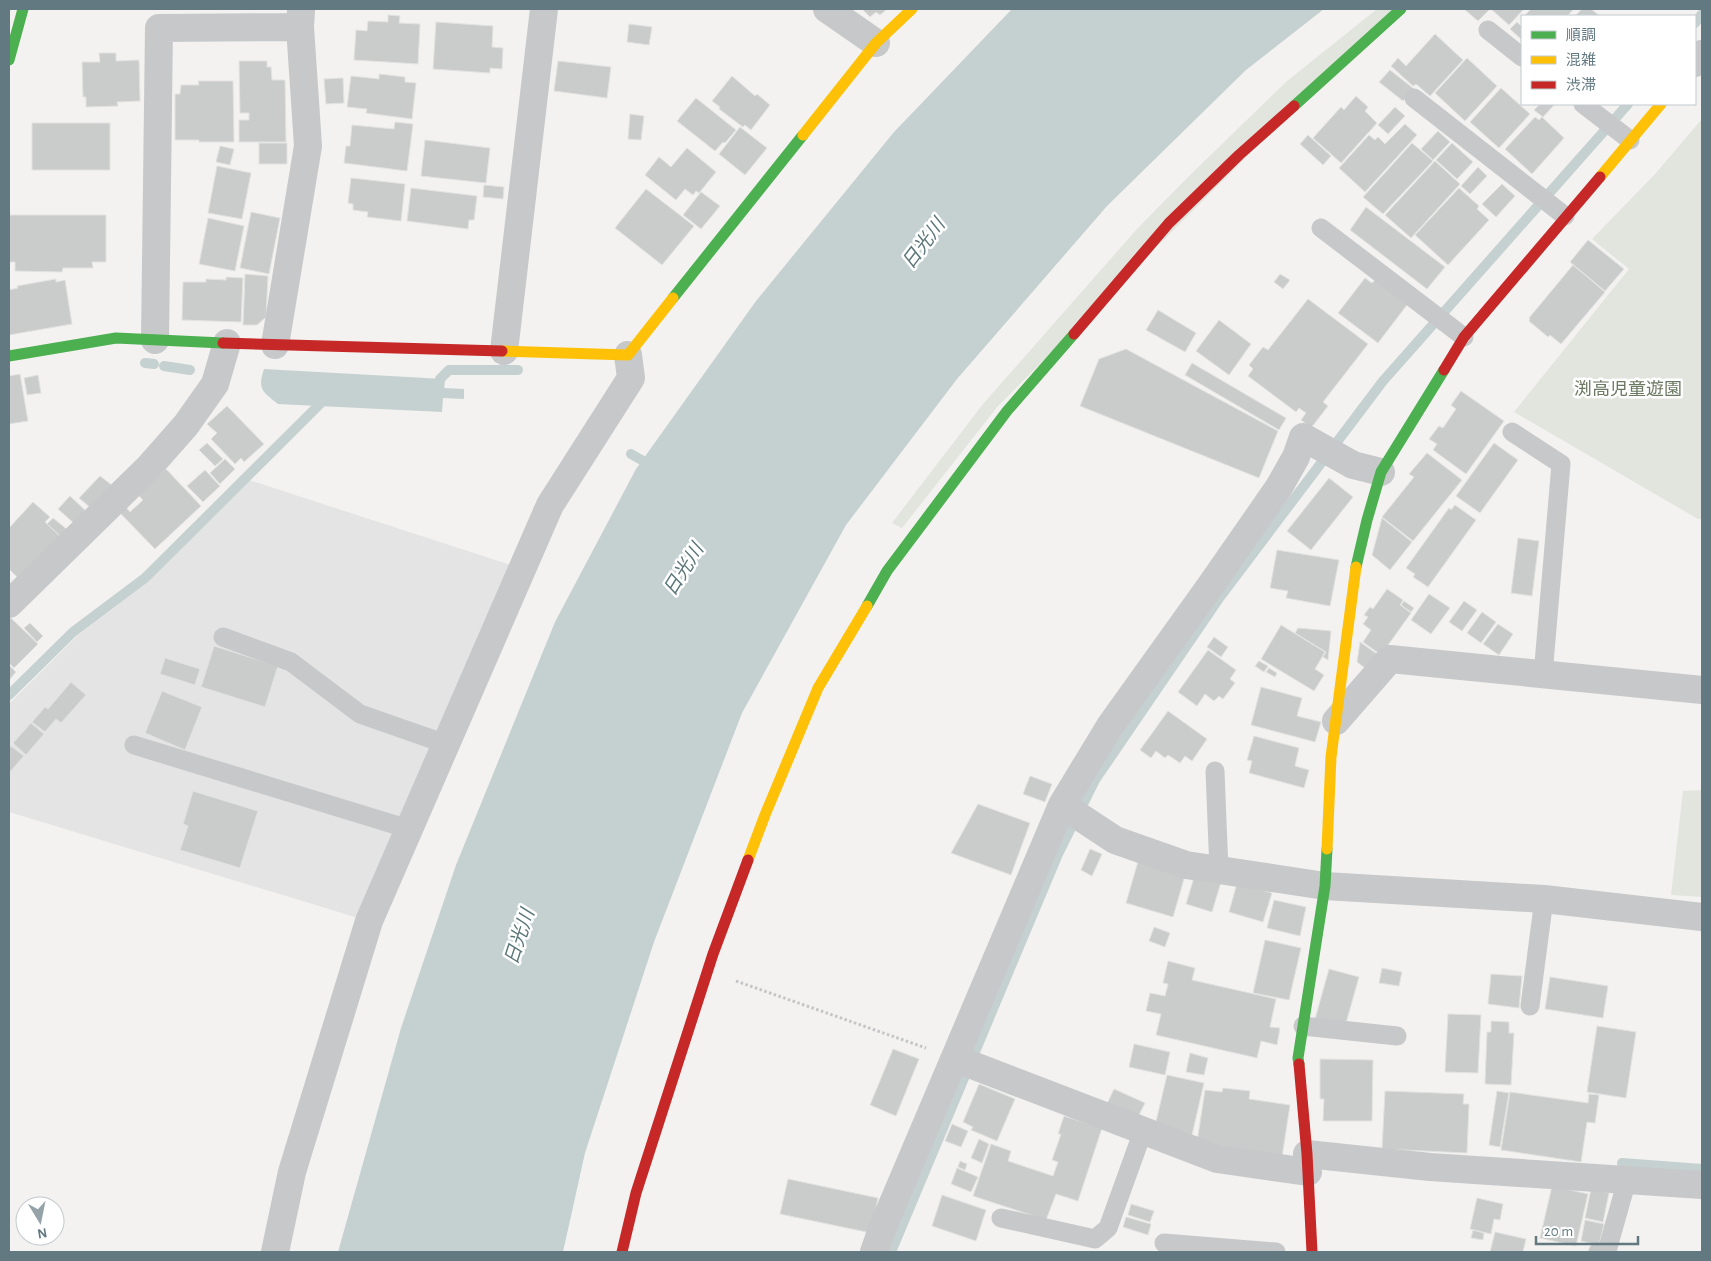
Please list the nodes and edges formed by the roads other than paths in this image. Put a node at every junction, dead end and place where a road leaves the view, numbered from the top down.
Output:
1 (23, 9) edge
2 (544, 9) edge
3 (827, 9) edge
4 (912, 9) edge
5 (1401, 9) edge
6 (301, 18) edge
7 (1488, 30) dead end
8 (876, 43) junction
9 (1521, 56) edge
10 (9, 60) edge
11 (1414, 98) dead end
12 (1584, 105) edge
13 (1659, 105) edge
14 (1627, 138) junction
15 (1561, 213) junction
16 (1321, 228) dead end
17 (1457, 332) junction
18 (154, 340) junction
19 (227, 343) junction
20 (275, 345) junction
21 (504, 351) junction
22 (628, 355) junction
23 (9, 356) edge
24 (1512, 432) dead end
25 (1382, 472) junction
26 (9, 604) edge
27 (223, 636) dead end
28 (1543, 675) junction
29 (1702, 690) edge
30 (1336, 721) junction
31 (446, 744) junction
32 (134, 745) dead end
33 (1215, 771) dead end
34 (1073, 813) junction
35 (408, 829) junction
36 (1220, 871) junction
37 (1325, 886) junction
38 (1544, 898) junction
39 (1702, 916) edge
40 (1530, 1006) dead end
41 (1303, 1026) junction
42 (1397, 1036) dead end
43 (966, 1062) junction
44 (1143, 1131) junction
45 (1307, 1163) junction
46 (1627, 1180) junction
47 (1702, 1185) edge
48 (1000, 1218) dead end
49 (1164, 1243) dead end
50 (275, 1252) edge
51 (622, 1252) edge
52 (874, 1252) edge
53 (1276, 1252) edge
54 (1312, 1252) edge
55 (1598, 1252) edge

1 - 10 street
2 - 21 street
3 - 8 street
4 - 8 street
5 - 51 street
6 - 18 street
6 - 20 street
7 - 9 lane
8 - 22 street
11 - 15 lane
12 - 14 lane
13 - 14 street
14 - 15 street
15 - 17 street
16 - 17 lane
17 - 25 street
18 - 19 street
18 - 23 street
19 - 20 street
19 - 26 street
20 - 21 street
21 - 22 street
22 - 31 street
24 - 28 lane
25 - 30 street
25 - 34 street
27 - 31 lane
28 - 29 street
28 - 30 street
30 - 37 street
31 - 35 street
32 - 35 lane
33 - 36 lane
34 - 36 street
34 - 43 street
35 - 50 street
36 - 37 street
37 - 38 street
37 - 41 street
38 - 39 street
38 - 40 lane
41 - 42 lane
41 - 45 street
43 - 44 street
43 - 52 street
44 - 45 street
44 - 48 lane
45 - 46 street
45 - 54 street
46 - 47 street
46 - 55 lane
49 - 53 lane

